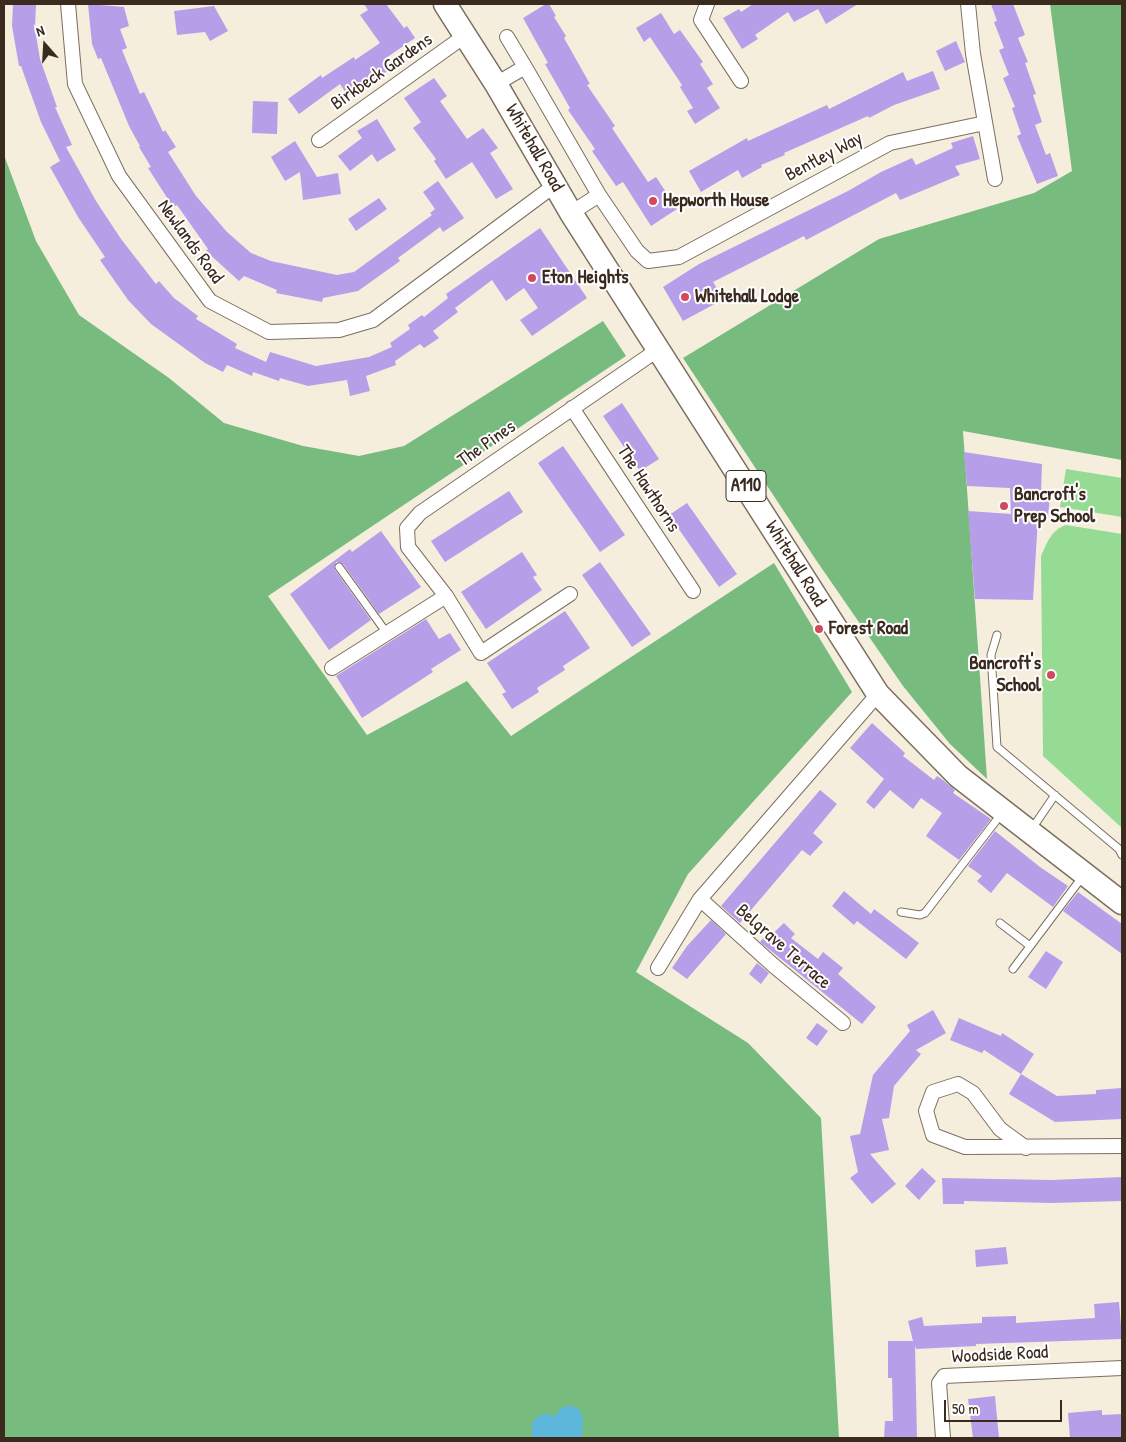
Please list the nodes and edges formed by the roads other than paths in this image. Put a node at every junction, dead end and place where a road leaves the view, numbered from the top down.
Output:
1 (68, 4) edge
2 (445, 4) edge
3 (707, 4) edge
4 (968, 4) edge
5 (466, 35) junction
6 (507, 37) dead end
7 (525, 67) junction
8 (741, 81) dead end
9 (496, 84) junction
10 (985, 123) junction
11 (319, 140) dead end
12 (995, 178) dead end
13 (555, 185) junction
14 (599, 195) junction
15 (571, 213) junction
16 (637, 250) joint
17 (659, 348) junction
18 (572, 408) junction
19 (339, 567) dead end
20 (692, 591) dead end
21 (570, 594) dead end
22 (446, 596) junction
23 (386, 632) junction
24 (998, 635) dead end
25 (332, 668) dead end
26 (878, 694) junction
27 (1055, 795) junction
28 (1003, 811) junction
29 (1030, 832) junction
30 (1122, 855) edge
31 (1085, 874) junction
32 (700, 899) junction
33 (1122, 903) edge
34 (900, 912) dead end
35 (1000, 923) dead end
36 (1030, 946) junction
37 (658, 968) dead end
38 (1013, 969) dead end
39 (843, 1023) dead end
40 (1122, 1146) edge
41 (1026, 1148) junction
42 (1122, 1368) edge
43 (943, 1438) edge

1 - 13 street, Newlands Road
2 - 5 main road, Whitehall Road / A110
3 - 8 street
4 - 10 street
5 - 9 main road, Whitehall Road / A110
5 - 11 street, Birkbeck Gardens
6 - 7 street, Whitehall Road
7 - 9 street, Whitehall Road
7 - 14 street, Whitehall Road
9 - 13 main road, Whitehall Road / A110
10 - 12 street
10 - 16 street, Bentley Way
13 - 15 main road, Whitehall Road / A110
14 - 15 street, Whitehall Road
14 - 16 street, Whitehall Road
15 - 17 main road, Whitehall Road / A110
17 - 18 street, The Pines
17 - 26 main road, Whitehall Road / A110
18 - 20 street, The Hawthorns
18 - 22 street, The Pines
19 - 23 lane
21 - 22 street, The Pines
22 - 23 street
23 - 25 street
24 - 27 lane
26 - 28 main road, Whitehall Road / A110
26 - 32 street
27 - 29 lane
27 - 30 lane
28 - 29 main road, Whitehall Road / A110
28 - 34 lane
29 - 31 main road, Whitehall Road / A110
31 - 33 main road, Whitehall Road / A110
31 - 36 lane
32 - 37 street
32 - 39 street, Belgrave Terrace
35 - 36 lane
36 - 38 lane
40 - 41 street
41 - 41 street
42 - 43 street, Woodside Road

